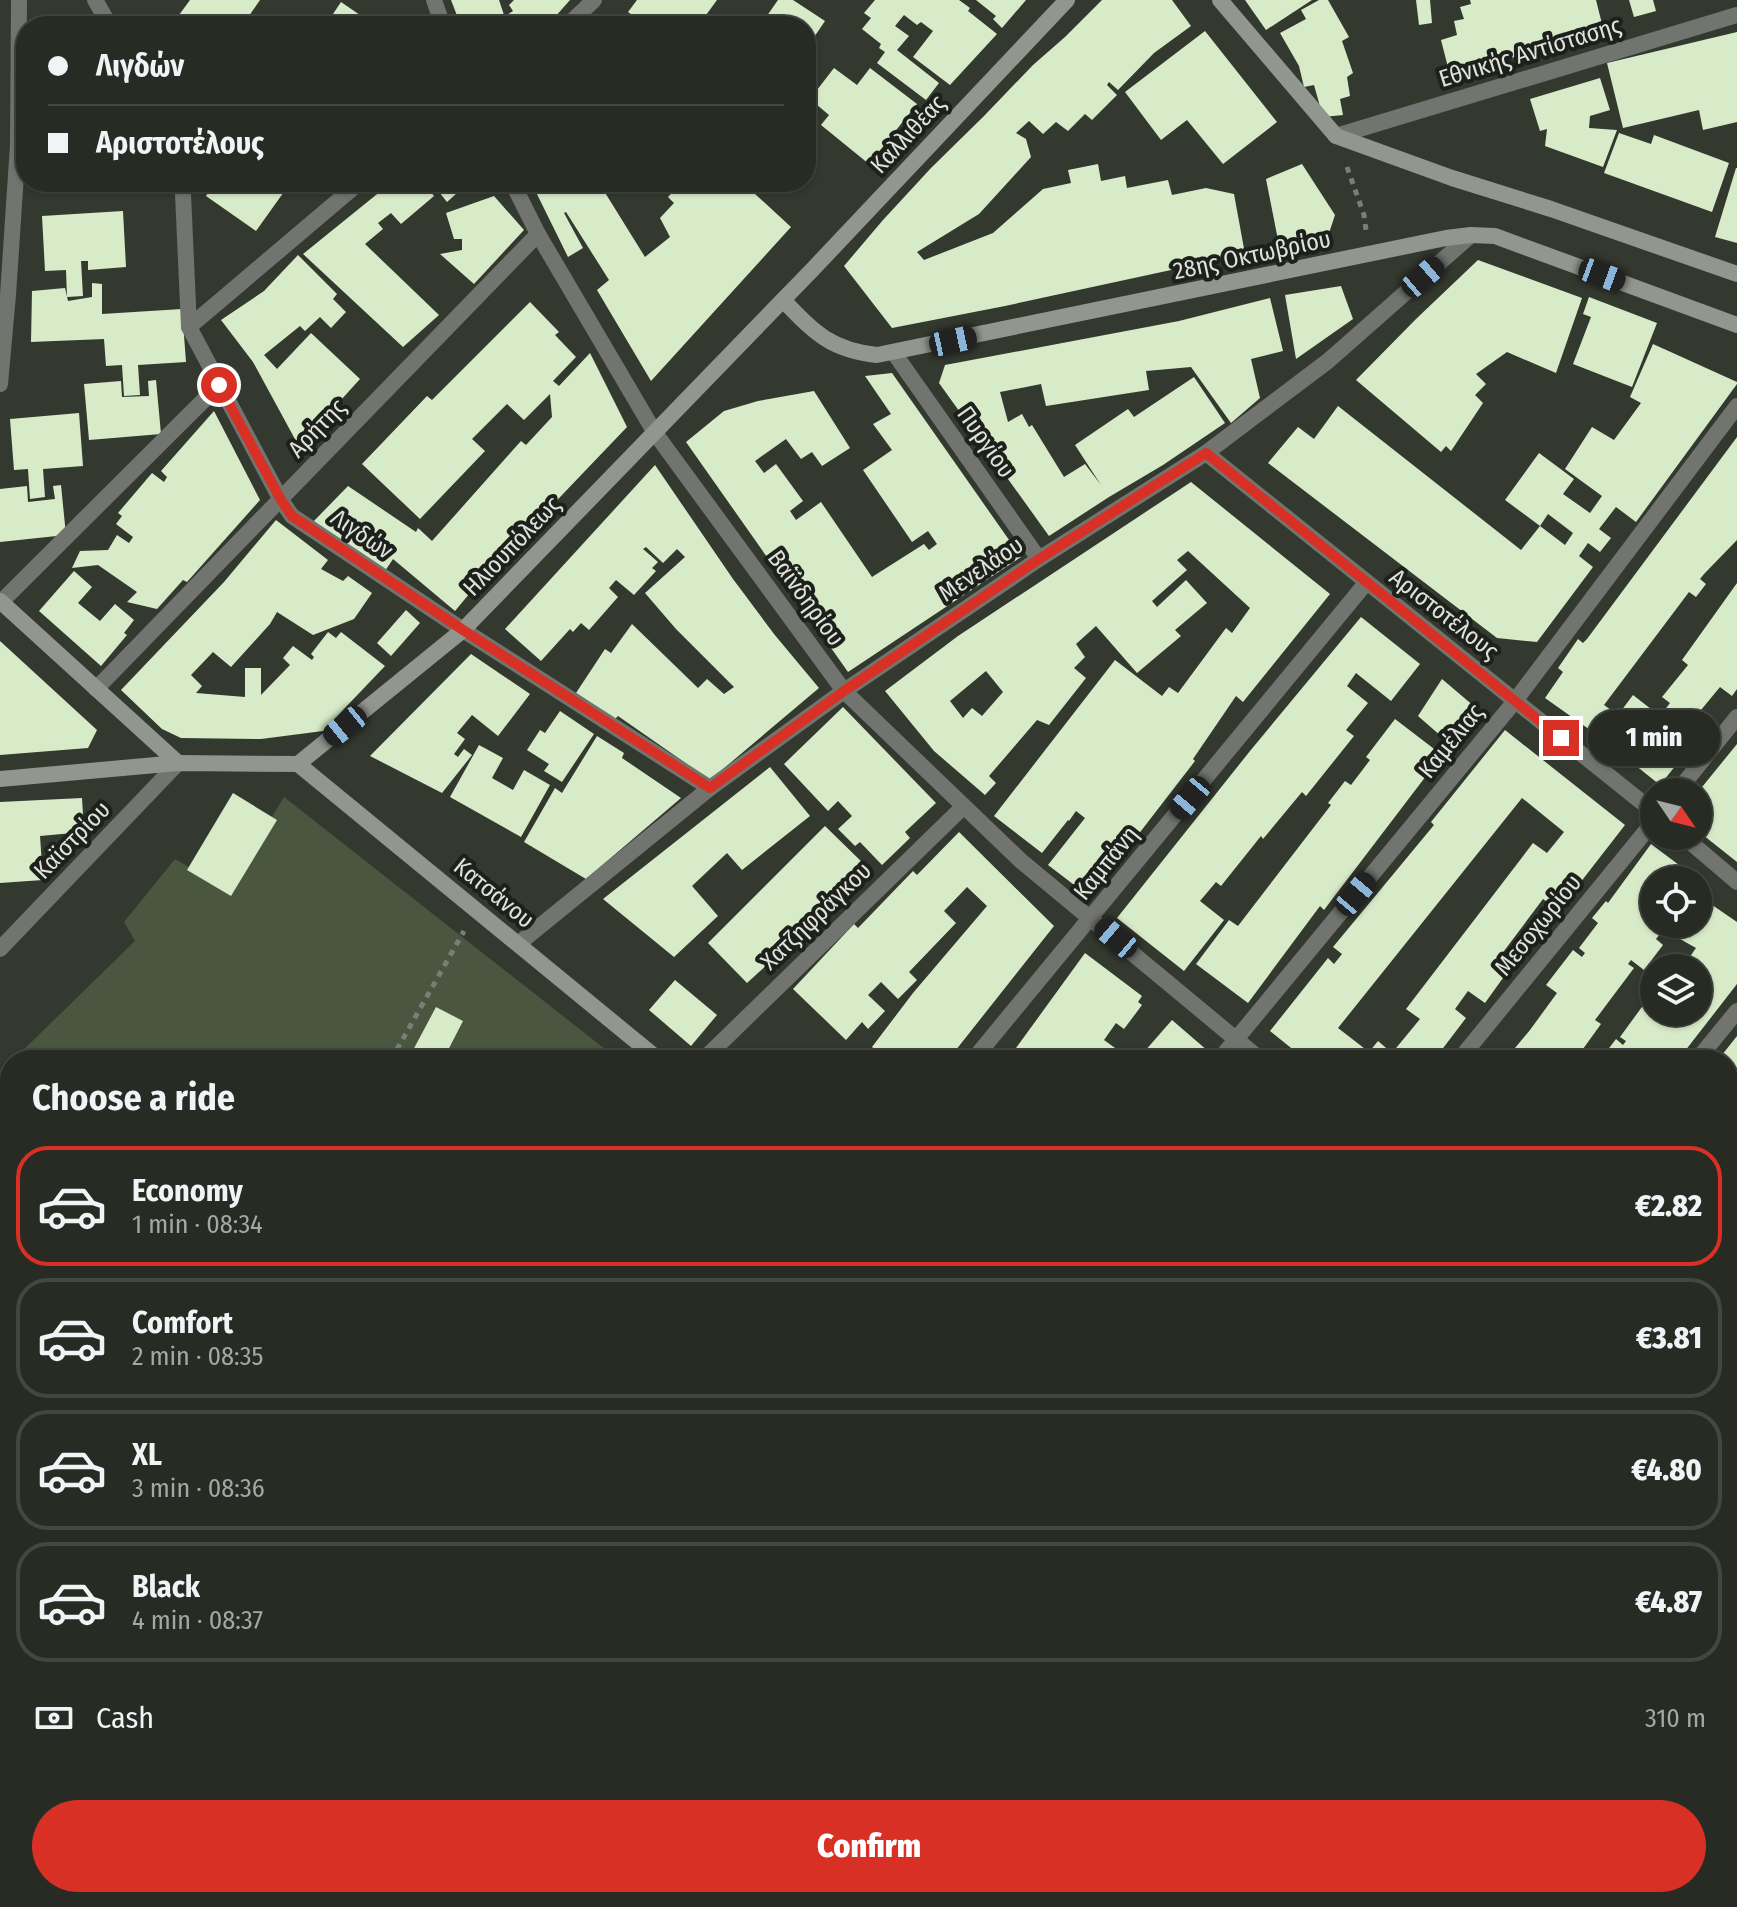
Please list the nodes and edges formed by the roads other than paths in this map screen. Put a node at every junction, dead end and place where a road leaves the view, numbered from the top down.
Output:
1 (594, 0) edge
2 (1067, 0) edge
3 (1220, 0) edge
4 (1737, 15) edge
5 (577, 16) edge
6 (1336, 136) junction
7 (16, 175) edge
8 (183, 192) edge
9 (348, 192) edge
10 (517, 192) edge
11 (538, 234) junction
12 (1471, 235) junction
13 (1737, 274) edge
14 (783, 300) junction
15 (188, 323) junction
16 (1737, 325) edge
17 (894, 353) junction
18 (0, 384) edge
19 (219, 385) junction
20 (1737, 406) edge
21 (655, 433) junction
22 (1206, 453) junction
23 (281, 500) junction
24 (1039, 559) junction
25 (1366, 583) junction
26 (1, 602) edge
27 (463, 630) junction
28 (96, 689) junction
29 (844, 691) junction
30 (1515, 701) junction
31 (1737, 717) edge
32 (178, 763) junction
33 (298, 764) junction
34 (1688, 778) edge
35 (0, 779) edge
36 (710, 788) junction
37 (1640, 801) edge
38 (963, 807) junction
39 (1640, 838) edge
40 (1699, 850) edge
41 (1737, 882) edge
42 (1092, 918) junction
43 (518, 944) junction
44 (0, 949) edge
45 (1737, 1011) edge
46 (1236, 1040) junction
47 (647, 1050) edge
48 (713, 1050) edge
49 (981, 1050) edge
50 (1228, 1050) edge
51 (1248, 1050) edge
52 (1467, 1050) edge
53 (1705, 1050) edge

1 - 5 street
2 - 14 main road, Καλλιθέας
3 - 6 main road
4 - 6 street, Εθνικής Αντίστασης
6 - 13 main road
7 - 18 street
8 - 15 street, Λιγδών
9 - 15 street
10 - 11 street, Βαϊνδηρίου
11 - 21 street, Βαϊνδηρίου
11 - 23 street, Αρήτης
12 - 16 main road, 28ης Οκτωβρίου
12 - 17 main road, 28ης Οκτωβρίου
12 - 22 street, Μενελάου
14 - 17 main road, 28ης Οκτωβρίου
14 - 21 main road, Ηλιουπόλεως
15 - 19 street, Λιγδών
17 - 24 street, Πυργίου
19 - 23 street, Λιγδών
19 - 26 street
20 - 30 street, Καμέλιας
21 - 27 main road, Ηλιουπόλεως
21 - 29 street, Βαϊνδηρίου
22 - 24 street, Μενελάου
22 - 25 street, Αριστοτέλους
23 - 27 street, Λιγδών
23 - 28 street, Αρήτης
24 - 29 street, Μενελάου
25 - 30 street, Αριστοτέλους
25 - 42 street, Καμπάνη
26 - 28 main road
27 - 33 main road, Ηλιουπόλεως
27 - 36 street, Λιγδών
28 - 32 main road
29 - 36 street, Μενελάου
29 - 38 street, Βαϊνδηρίου
30 - 37 street, Αριστοτέλους
30 - 46 street, Καμέλιας
31 - 34 street
32 - 33 main road
32 - 35 main road
32 - 44 street, Καϊστρίου
33 - 43 main road, Κατσάνου
36 - 43 street, Μενελάου
38 - 42 street, Βαϊνδηρίου
38 - 48 street, Χατζηφράγκου
39 - 52 street, Μεσοχωρίου
40 - 41 street
42 - 46 street, Βαϊνδηρίου
42 - 49 street, Καμπάνη
43 - 47 main road, Κατσάνου
45 - 53 street
46 - 50 street, Καμέλιας
46 - 51 street, Βαϊνδηρίου

